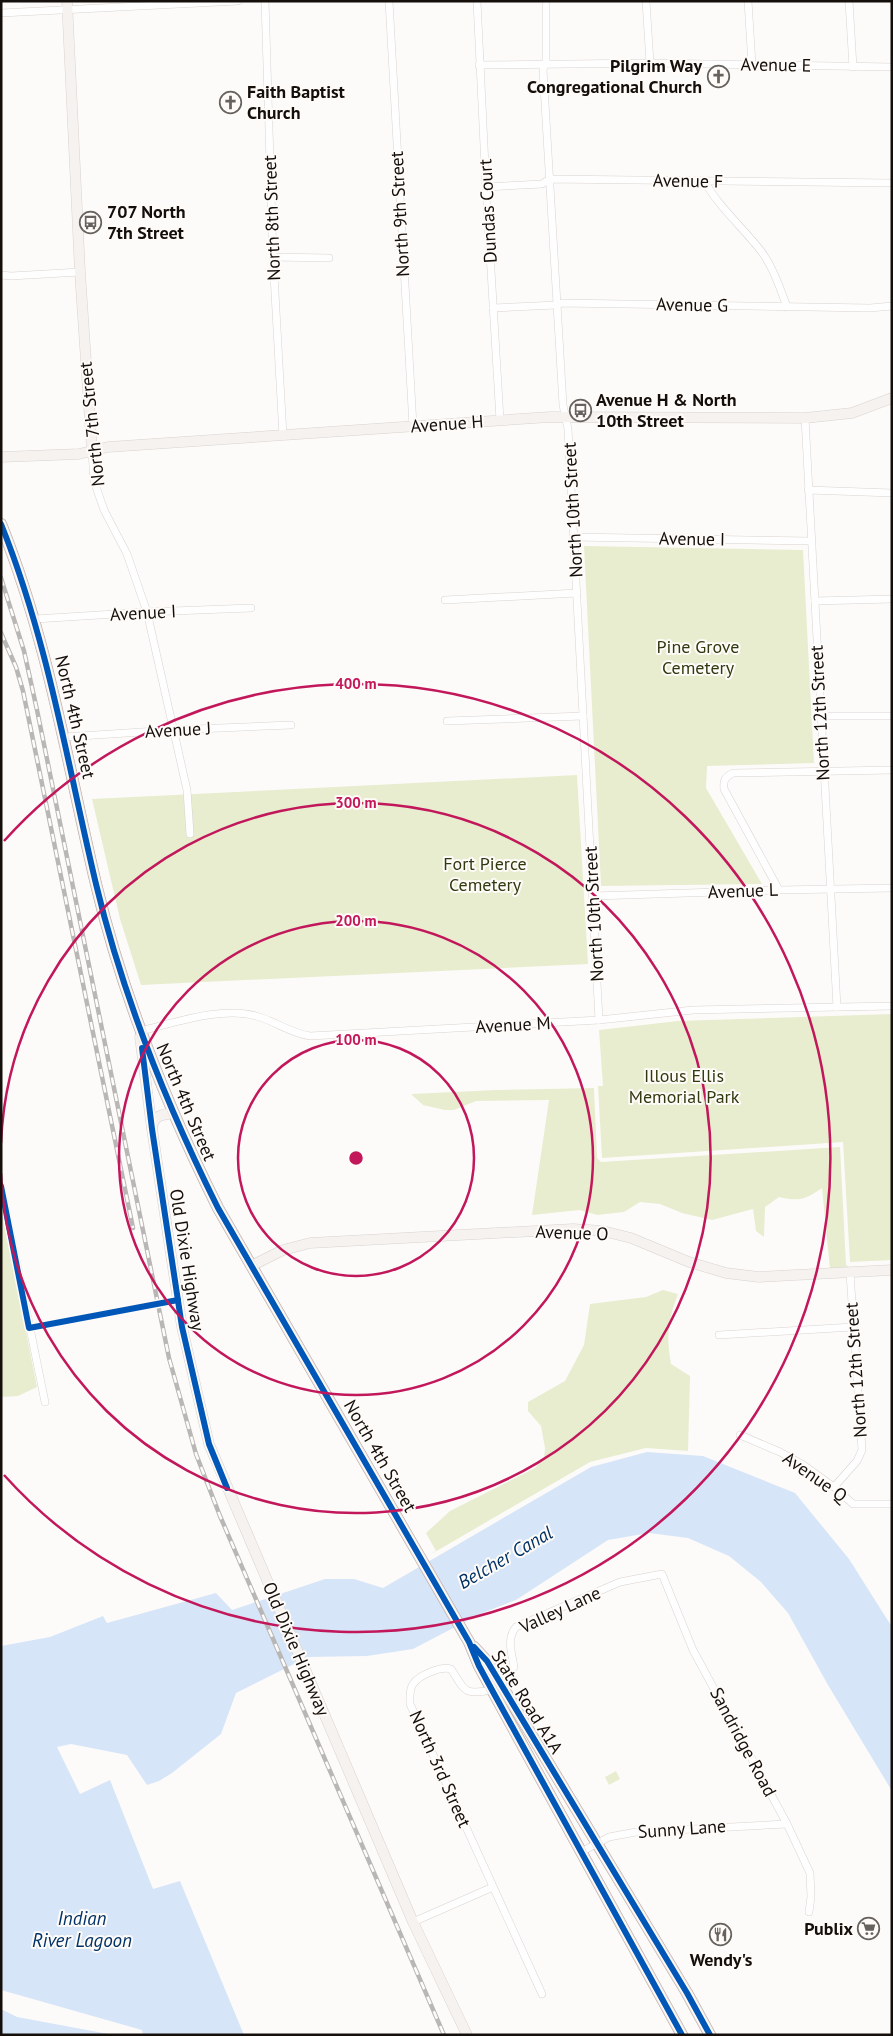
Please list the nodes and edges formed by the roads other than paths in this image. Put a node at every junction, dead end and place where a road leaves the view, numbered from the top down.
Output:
1 (238, 1) edge
2 (265, 1) edge
3 (389, 1) edge
4 (477, 1) edge
5 (546, 1) edge
6 (646, 1) edge
7 (748, 1) edge
8 (849, 1) edge
9 (67, 6) edge
10 (1, 13) edge
11 (546, 63) junction
12 (650, 63) junction
13 (479, 65) junction
14 (752, 65) junction
15 (853, 67) junction
16 (892, 67) edge
17 (550, 179) junction
18 (705, 181) junction
19 (892, 183) edge
20 (486, 187) junction
21 (273, 257) junction
22 (329, 258) dead end
23 (80, 272) junction
24 (1, 275) edge
25 (556, 305) junction
26 (892, 306) edge
27 (787, 307) junction
28 (493, 308) junction
29 (892, 398) edge
30 (565, 416) junction
31 (806, 418) junction
32 (500, 420) junction
33 (413, 426) junction
34 (283, 436) junction
35 (92, 451) junction
36 (1, 457) edge
37 (808, 490) junction
38 (892, 493) edge
39 (1, 524) edge
40 (573, 537) junction
41 (811, 541) junction
42 (577, 593) junction
43 (892, 599) edge
44 (445, 600) dead end
45 (815, 600) junction
46 (250, 608) dead end
47 (147, 612) junction
48 (35, 619) junction
49 (583, 716) junction
50 (820, 716) junction
51 (892, 716) edge
52 (447, 721) dead end
53 (290, 726) dead end
54 (172, 730) junction
55 (65, 737) junction
56 (823, 770) junction
57 (892, 770) edge
58 (190, 834) dead end
59 (892, 888) edge
60 (831, 889) junction
61 (779, 890) junction
62 (594, 896) junction
63 (892, 1006) edge
64 (836, 1007) junction
65 (599, 1020) junction
66 (140, 1031) junction
67 (173, 1113) junction
68 (152, 1129) junction
69 (1, 1186) edge
70 (250, 1266) junction
71 (892, 1270) edge
72 (850, 1273) junction
73 (853, 1327) junction
74 (719, 1335) dead end
75 (45, 1402) dead end
76 (740, 1435) dead end
77 (834, 1487) junction
78 (892, 1504) edge
79 (662, 1574) joint
80 (470, 1642) joint
81 (496, 1686) junction
82 (788, 1824) junction
83 (596, 1843) junction
84 (581, 1852) junction
85 (493, 1887) junction
86 (809, 1912) dead end
87 (413, 1922) junction
88 (542, 1994) dead end
89 (467, 2035) edge
90 (682, 2035) edge
91 (710, 2035) edge

1 - 9 street
2 - 21 street, North 8th Street
3 - 33 street, North 9th Street
4 - 13 street, Dundas Court
5 - 11 street, North 10th Street
6 - 12 street
7 - 14 street
8 - 15 street
9 - 10 street
9 - 23 street, North 7th Street
11 - 12 street, Avenue E
11 - 13 street, Avenue E
11 - 17 street, North 10th Street
12 - 14 street, Avenue E
13 - 20 street, Dundas Court
14 - 15 street, Avenue E
15 - 16 street, Avenue E
17 - 18 street, Avenue F
17 - 20 street, Avenue F
17 - 25 street, North 10th Street
18 - 19 street, Avenue F
18 - 27 street
20 - 28 street, Dundas Court
21 - 22 street
21 - 34 street, North 8th Street
23 - 24 street
23 - 35 street, North 7th Street
25 - 27 street, Avenue G
25 - 28 street, Avenue G
25 - 30 street, North 10th Street
26 - 27 street, Avenue G
28 - 32 street, Dundas Court
29 - 31 street, Avenue H
30 - 31 street, Avenue H
30 - 32 street, Avenue H
30 - 40 street, North 10th Street
31 - 37 street, North 12th Street
32 - 33 street, Avenue H
33 - 34 street, Avenue H
34 - 35 street, Avenue H
35 - 36 street, Avenue H
35 - 47 street, North 7th Street
37 - 38 street
37 - 41 street, North 12th Street
39 - 48 main road, North 4th Street
40 - 41 street, Avenue I
40 - 42 street, North 10th Street
41 - 45 street, North 12th Street
42 - 44 street
42 - 49 street, North 10th Street
43 - 45 street
45 - 50 street, North 12th Street
46 - 47 street, Avenue I
47 - 48 street, Avenue I
47 - 54 street, North 7th Street
48 - 55 main road, North 4th Street
49 - 52 street
49 - 62 street, North 10th Street
50 - 51 street
50 - 56 street, North 12th Street
53 - 54 street, Avenue J
54 - 55 street, Avenue J
54 - 58 street, North 7th Street
55 - 66 main road, North 4th Street
56 - 57 street
56 - 60 street, North 12th Street
56 - 61 street
59 - 60 street, Avenue L
60 - 61 street, Avenue L
60 - 64 street, North 12th Street
61 - 62 street, Avenue L
62 - 65 street, North 10th Street
63 - 64 street, Avenue M
64 - 65 street, Avenue M
65 - 66 street, Avenue M
66 - 67 main road, North 4th Street
66 - 68 street, Old Dixie Highway
67 - 68 street
67 - 70 main road, North 4th Street
68 - 87 street, Old Dixie Highway
69 - 75 street
70 - 72 street, Avenue O
70 - 80 main road, North 4th Street
71 - 72 street, Avenue O
72 - 73 street, North 12th Street
73 - 74 street
73 - 77 street, North 12th Street
76 - 77 street, Avenue Q
77 - 78 street, Avenue Q
79 - 81 street, Valley Lane
79 - 82 street, Sandridge Road
80 - 81 main road, State Road A1A
81 - 83 main road, State Road A1A
81 - 84 main road, State Road A1A
81 - 85 street, North 3rd Street
82 - 83 street, Sunny Lane
82 - 86 street, Sandridge Road
83 - 84 street, Sunny Lane
83 - 91 main road, State Road A1A
84 - 90 main road, State Road A1A
85 - 87 street
85 - 88 street, North 3rd Street
87 - 89 street, Old Dixie Highway

